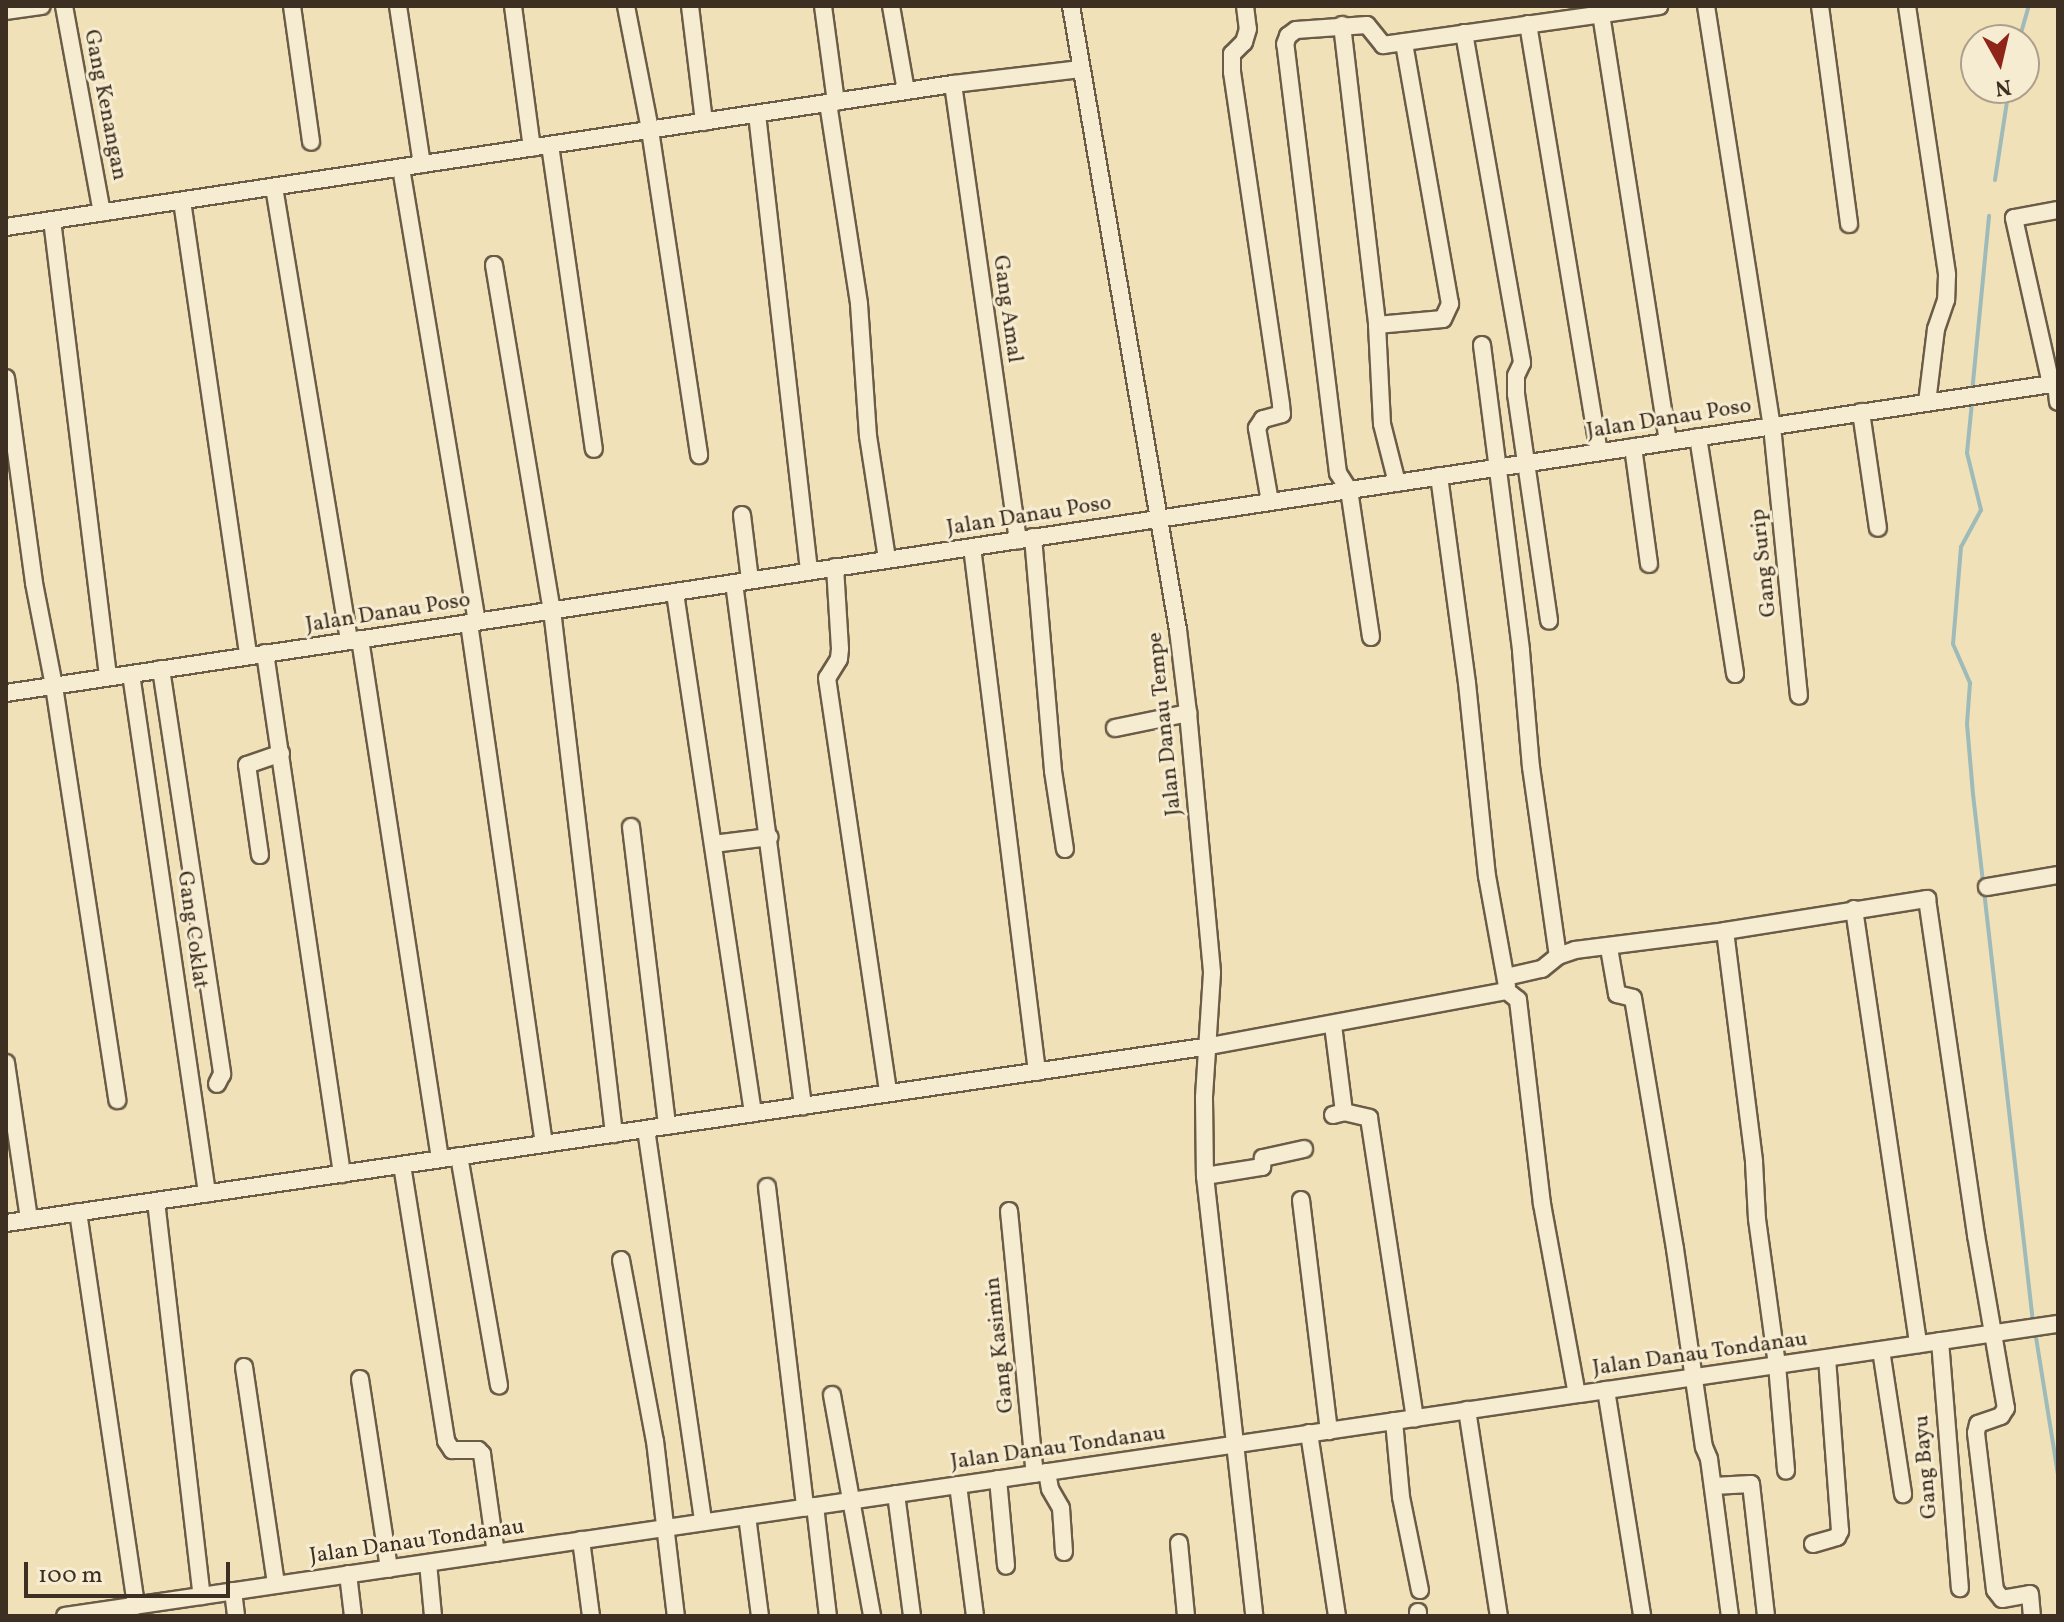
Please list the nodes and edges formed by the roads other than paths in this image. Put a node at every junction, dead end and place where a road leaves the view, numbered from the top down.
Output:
1 (42, 6) edge
2 (64, 6) edge
3 (292, 6) edge
4 (398, 6) edge
5 (513, 6) edge
6 (626, 6) edge
7 (690, 6) edge
8 (823, 6) edge
9 (891, 6) edge
10 (1071, 6) edge
11 (1245, 6) edge
12 (1659, 6) edge
13 (1706, 6) edge
14 (1820, 6) edge
15 (1907, 6) edge
16 (6, 11) edge
17 (1601, 14) junction
18 (1528, 24) junction
19 (1342, 25) junction
20 (1464, 33) junction
21 (1404, 42) junction
22 (1081, 69) junction
23 (953, 84) junction
24 (906, 91) junction
25 (832, 102) junction
26 (757, 114) junction
27 (704, 122) junction
28 (650, 130) junction
29 (311, 142) dead end
30 (550, 145) junction
31 (532, 148) junction
32 (422, 164) junction
33 (401, 168) junction
34 (274, 187) junction
35 (182, 201) junction
36 (2058, 210) edge
37 (102, 213) junction
38 (52, 220) junction
39 (1849, 224) dead end
40 (6, 227) edge
41 (494, 265) dead end
42 (1377, 325) junction
43 (1482, 345) dead end
44 (6, 378) edge
45 (2055, 383) edge
46 (1927, 402) junction
47 (2058, 402) edge
48 (1861, 412) junction
49 (1772, 426) junction
50 (1698, 437) junction
51 (1668, 442) junction
52 (1633, 447) junction
53 (594, 449) dead end
54 (1599, 452) junction
55 (699, 455) dead end
56 (1527, 463) junction
57 (1499, 467) junction
58 (1439, 476) junction
59 (1397, 483) junction
60 (1349, 490) junction
61 (1270, 502) junction
62 (742, 515) dead end
63 (1158, 519) junction
64 (1878, 528) dead end
65 (1026, 538) junction
66 (972, 547) junction
67 (887, 559) junction
68 (1649, 564) dead end
69 (835, 567) junction
70 (809, 571) junction
71 (742, 581) junction
72 (675, 593) junction
73 (552, 610) junction
74 (1549, 621) dead end
75 (473, 622) junction
76 (1371, 637) dead end
77 (355, 640) junction
78 (265, 653) junction
79 (248, 656) junction
80 (161, 669) junction
81 (131, 674) junction
82 (1735, 674) dead end
83 (108, 677) junction
84 (54, 686) junction
85 (6, 693) edge
86 (1799, 696) dead end
87 (1188, 713) junction
88 (1115, 728) dead end
89 (281, 753) junction
90 (631, 827) dead end
91 (770, 837) junction
92 (713, 844) junction
93 (1065, 849) dead end
94 (260, 855) dead end
95 (2058, 875) edge
96 (1987, 887) dead end
97 (1854, 909) junction
98 (1725, 931) junction
99 (1609, 948) junction
100 (1558, 956) junction
101 (1506, 984) junction
102 (1333, 1025) junction
103 (1210, 1046) junction
104 (6, 1063) edge
105 (1037, 1072) junction
106 (217, 1084) dead end
107 (888, 1093) junction
108 (117, 1100) dead end
109 (803, 1106) junction
110 (753, 1113) junction
111 (667, 1126) junction
112 (646, 1129) junction
113 (614, 1134) junction
114 (544, 1144) junction
115 (1304, 1149) dead end
116 (459, 1156) junction
117 (440, 1159) junction
118 (402, 1165) junction
119 (342, 1174) junction
120 (1205, 1176) junction
121 (767, 1187) dead end
122 (207, 1193) junction
123 (1301, 1200) dead end
124 (156, 1201) junction
125 (1009, 1211) dead end
126 (78, 1212) junction
127 (29, 1219) junction
128 (6, 1223) edge
129 (621, 1260) dead end
130 (2058, 1324) edge
131 (1993, 1333) junction
132 (1940, 1341) junction
133 (1918, 1344) junction
134 (1881, 1350) junction
135 (1827, 1358) junction
136 (1777, 1365) junction
137 (244, 1367) dead end
138 (1693, 1377) junction
139 (360, 1379) dead end
140 (499, 1386) dead end
141 (1606, 1390) junction
142 (1577, 1394) junction
143 (832, 1395) dead end
144 (1467, 1410) junction
145 (1415, 1418) junction
146 (1394, 1421) junction
147 (1329, 1431) junction
148 (1309, 1433) junction
149 (1235, 1444) junction
150 (1786, 1471) dead end
151 (1041, 1473) junction
152 (998, 1479) junction
153 (958, 1485) junction
154 (1713, 1486) junction
155 (896, 1494) junction
156 (1903, 1494) dead end
157 (853, 1501) junction
158 (810, 1507) junction
159 (747, 1516) junction
160 (703, 1522) junction
161 (664, 1528) junction
162 (581, 1540) junction
163 (1179, 1543) dead end
164 (1813, 1544) dead end
165 (1064, 1552) dead end
166 (496, 1553) junction
167 (428, 1563) junction
168 (1006, 1566) dead end
169 (389, 1569) junction
170 (348, 1574) junction
171 (276, 1585) junction
172 (1960, 1588) dead end
173 (1420, 1590) dead end
174 (233, 1591) junction
175 (202, 1596) junction
176 (136, 1606) junction
177 (105, 1613) edge
178 (65, 1616) edge
179 (236, 1616) edge
180 (353, 1616) edge
181 (433, 1616) edge
182 (591, 1616) edge
183 (676, 1616) edge
184 (760, 1616) edge
185 (828, 1616) edge
186 (872, 1616) edge
187 (912, 1616) edge
188 (975, 1616) edge
189 (1186, 1616) edge
190 (1254, 1616) edge
191 (1337, 1616) edge
192 (1499, 1616) edge
193 (1642, 1616) edge
194 (1730, 1616) edge
195 (1766, 1616) edge
196 (2032, 1616) edge

1 - 16 street
2 - 37 street, Gang Kenangan
3 - 29 street
4 - 32 street
5 - 31 street
6 - 28 street
7 - 27 street
8 - 25 street
9 - 24 street
10 - 22 street, Jalan Danau Tempe
11 - 61 street
12 - 17 street
13 - 49 street, Gang Surip
14 - 39 street
15 - 46 street
17 - 18 street
17 - 51 street
18 - 20 street
18 - 54 street
19 - 21 street
19 - 42 street
19 - 60 street
20 - 21 street
20 - 56 street
21 - 42 street
22 - 23 street
22 - 63 street, Jalan Danau Tempe
23 - 24 street
23 - 65 street, Gang Amal
24 - 25 street
25 - 26 street
25 - 67 street
26 - 27 street
26 - 70 street
27 - 28 street
28 - 30 street
28 - 55 street
30 - 31 street
30 - 53 street
31 - 32 street
32 - 33 street
33 - 34 street
33 - 75 street
34 - 35 street
34 - 77 street
35 - 37 street
35 - 79 street
36 - 45 street
37 - 38 street
38 - 40 street
38 - 83 street
41 - 73 street
42 - 59 street
43 - 57 street
44 - 84 street
45 - 46 street, Jalan Danau Poso
45 - 47 street
46 - 48 street, Jalan Danau Poso
48 - 49 street, Jalan Danau Poso
48 - 64 street
49 - 50 street, Jalan Danau Poso
49 - 86 street, Gang Surip
50 - 51 street, Jalan Danau Poso
50 - 82 street
51 - 52 street, Jalan Danau Poso
52 - 54 street, Jalan Danau Poso
52 - 68 street
54 - 56 street, Jalan Danau Poso
56 - 57 street, Jalan Danau Poso
56 - 74 street
57 - 58 street, Jalan Danau Poso
57 - 100 street
58 - 59 street, Jalan Danau Poso
58 - 101 street
59 - 60 street, Jalan Danau Poso
60 - 61 street, Jalan Danau Poso
60 - 76 street
61 - 63 street, Jalan Danau Poso
62 - 71 street
63 - 65 street, Jalan Danau Poso
63 - 87 street, Jalan Danau Tempe
65 - 66 street, Jalan Danau Poso
65 - 93 street, Gang Amal
66 - 67 street, Jalan Danau Poso
66 - 105 street
67 - 69 street, Jalan Danau Poso
69 - 70 street, Jalan Danau Poso
69 - 107 street
70 - 71 street, Jalan Danau Poso
71 - 72 street, Jalan Danau Poso
71 - 91 street
72 - 73 street, Jalan Danau Poso
72 - 92 street
73 - 75 street, Jalan Danau Poso
73 - 113 street
75 - 77 street, Jalan Danau Poso
75 - 114 street
77 - 78 street, Jalan Danau Poso
77 - 117 street
78 - 79 street, Jalan Danau Poso
78 - 89 street
79 - 80 street, Jalan Danau Poso
80 - 81 street, Jalan Danau Poso
80 - 106 street
81 - 83 street, Jalan Danau Poso
81 - 122 street, Gang Coklat
83 - 84 street, Jalan Danau Poso
84 - 85 street, Jalan Danau Poso
84 - 108 street
87 - 88 street
87 - 103 street, Jalan Danau Tempe
89 - 94 street
89 - 119 street
90 - 111 street
91 - 92 street
91 - 109 street
92 - 110 street
95 - 96 street
97 - 98 street
97 - 131 street
97 - 133 street
98 - 99 street
98 - 136 street
99 - 100 street
99 - 138 street
100 - 101 street
101 - 102 street
101 - 142 street
102 - 103 street
102 - 145 street
103 - 105 street
103 - 120 street, Jalan Danau Tempe
104 - 127 street
105 - 107 street
107 - 109 street
109 - 110 street
110 - 111 street
111 - 112 street
112 - 113 street
112 - 160 street
113 - 114 street
114 - 116 street
115 - 120 street
116 - 117 street
116 - 140 street
117 - 118 street
118 - 119 street
118 - 166 street
119 - 122 street
120 - 149 street, Jalan Danau Tempe
121 - 158 street
122 - 124 street
123 - 147 street
124 - 126 street
124 - 175 street
125 - 151 street, Gang Kasimin
126 - 127 street
126 - 176 street
127 - 128 street
129 - 161 street
130 - 131 street, Jalan Danau Tondanau
131 - 132 street, Jalan Danau Tondanau
131 - 196 street
132 - 133 street, Jalan Danau Tondanau
132 - 172 street, Gang Bayu
133 - 134 street, Jalan Danau Tondanau
134 - 135 street, Jalan Danau Tondanau
134 - 156 street
135 - 136 street, Jalan Danau Tondanau
135 - 164 street
136 - 138 street, Jalan Danau Tondanau
136 - 150 street
137 - 171 street
138 - 141 street, Jalan Danau Tondanau
138 - 154 street
139 - 169 street
141 - 142 street, Jalan Danau Tondanau
141 - 193 street
142 - 144 street, Jalan Danau Tondanau
143 - 157 street
144 - 145 street, Jalan Danau Tondanau
144 - 192 street
145 - 146 street, Jalan Danau Tondanau
146 - 147 street, Jalan Danau Tondanau
146 - 173 street
147 - 148 street, Jalan Danau Tondanau
148 - 149 street, Jalan Danau Tondanau
148 - 191 street
149 - 151 street, Jalan Danau Tondanau
149 - 190 street, Jalan Danau Tempe
151 - 152 street, Jalan Danau Tondanau
151 - 165 street, Gang Kasimin
152 - 153 street, Jalan Danau Tondanau
152 - 168 street
153 - 155 street, Jalan Danau Tondanau
153 - 188 street
154 - 194 street
154 - 195 street
155 - 157 street, Jalan Danau Tondanau
155 - 187 street
157 - 158 street, Jalan Danau Tondanau
157 - 186 street
158 - 159 street, Jalan Danau Tondanau
158 - 185 street
159 - 160 street, Jalan Danau Tondanau
159 - 184 street
160 - 161 street, Jalan Danau Tondanau
161 - 162 street, Jalan Danau Tondanau
161 - 183 street
162 - 166 street, Jalan Danau Tondanau
162 - 182 street
163 - 189 street
166 - 167 street, Jalan Danau Tondanau
167 - 169 street, Jalan Danau Tondanau
167 - 181 street
169 - 170 street, Jalan Danau Tondanau
170 - 171 street, Jalan Danau Tondanau
170 - 180 street
171 - 174 street, Jalan Danau Tondanau
174 - 175 street, Jalan Danau Tondanau
174 - 179 street
175 - 176 street, Jalan Danau Tondanau
176 - 177 street, Jalan Danau Tondanau
177 - 178 street, Jalan Danau Tondanau

